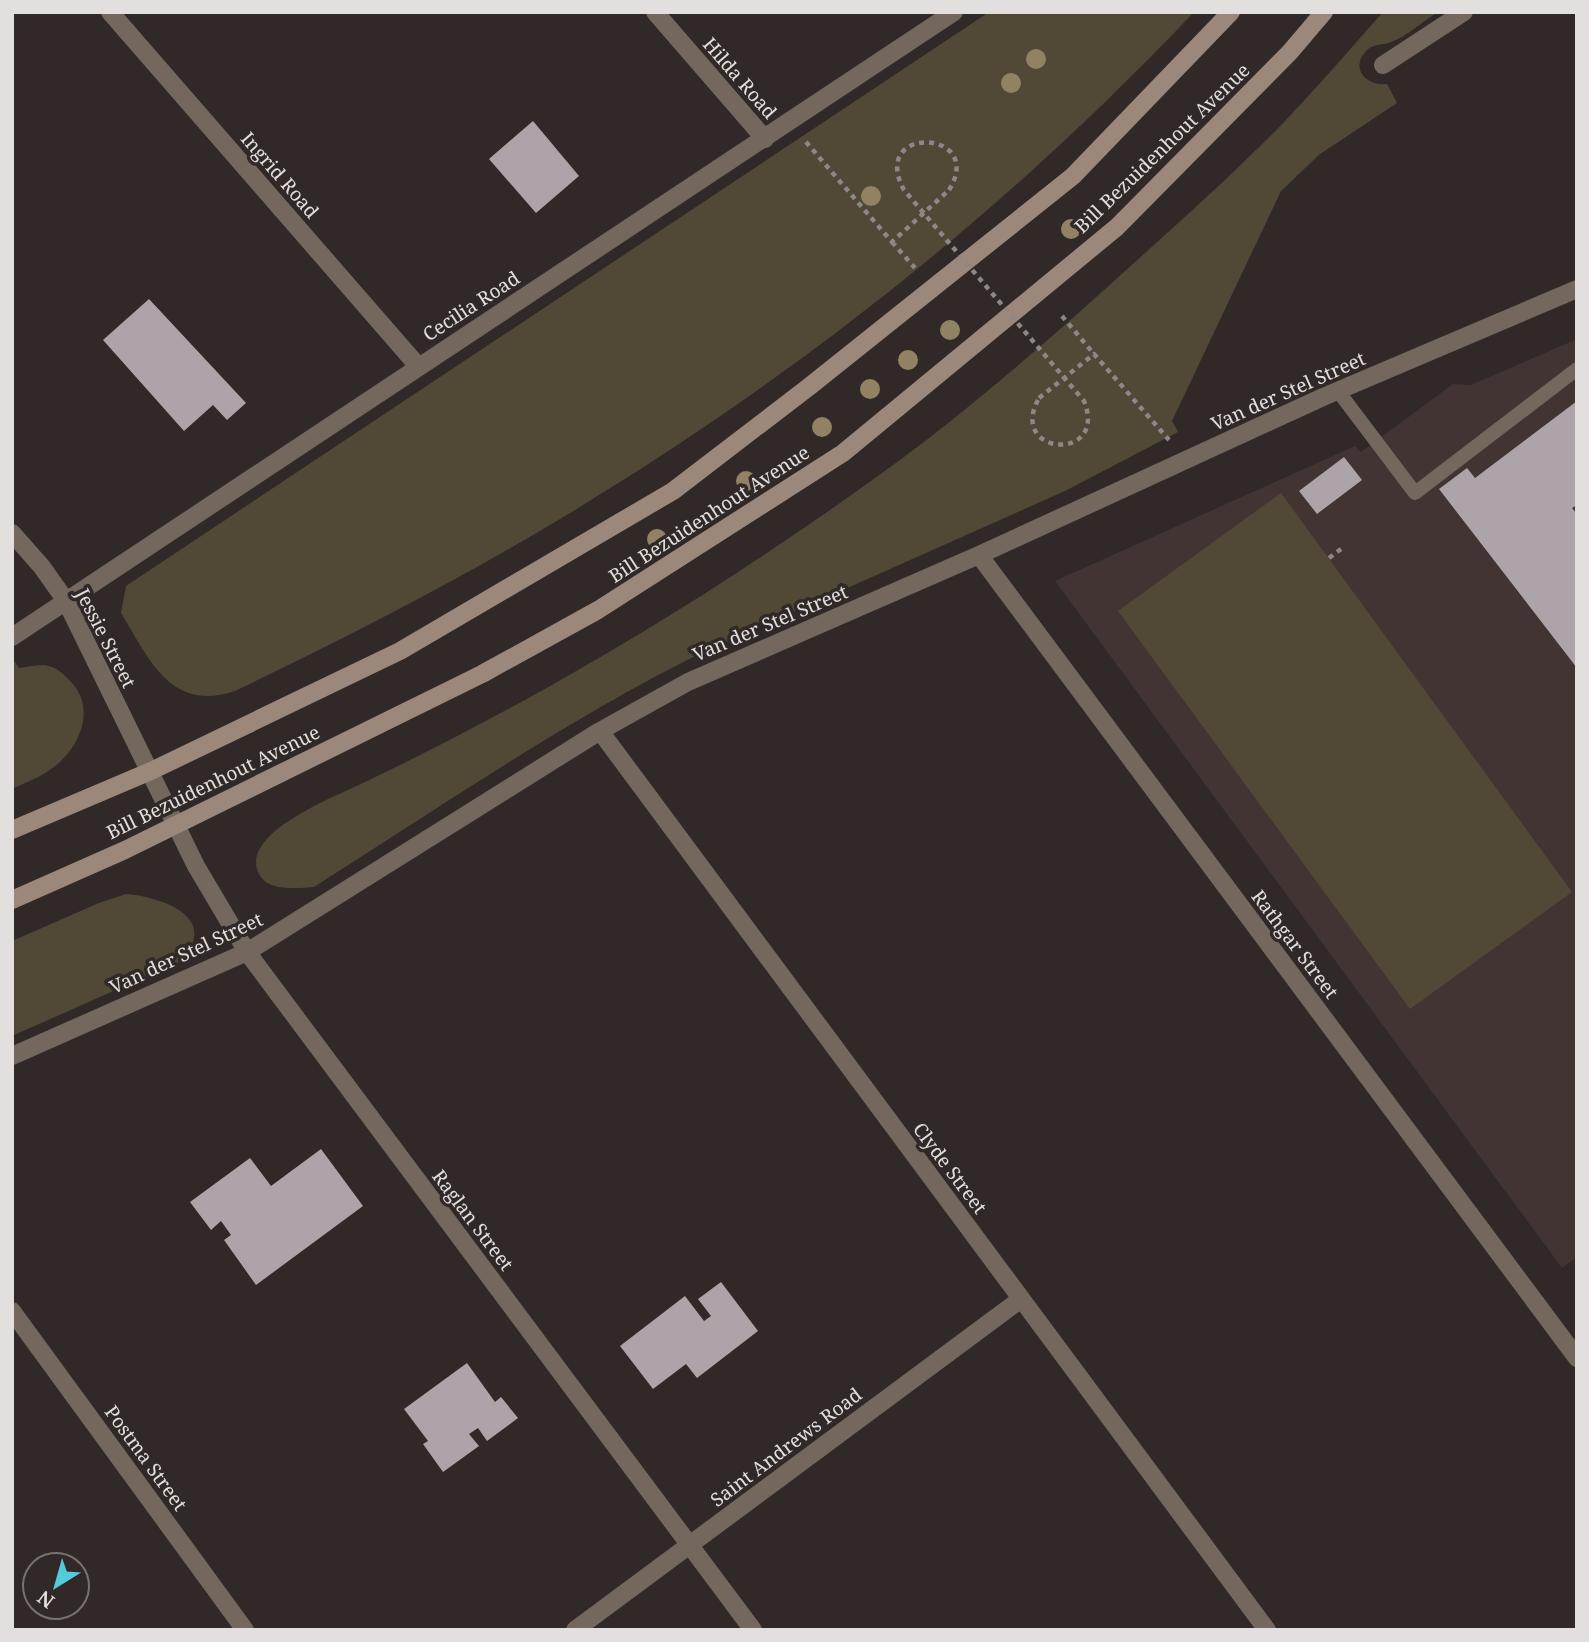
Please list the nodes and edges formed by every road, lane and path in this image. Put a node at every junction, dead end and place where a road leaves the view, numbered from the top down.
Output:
1 (110, 12) edge
2 (655, 12) edge
3 (954, 12) edge
4 (1231, 12) edge
5 (1324, 12) edge
6 (1464, 12) edge
7 (1382, 65) dead end
8 (811, 133) dead end
9 (765, 138) junction
10 (891, 242) junction
11 (923, 277) dead end
12 (1577, 289) edge
13 (1062, 316) dead end
14 (1094, 354) junction
15 (418, 366) junction
16 (1577, 369) edge
17 (1338, 391) junction
18 (1170, 441) dead end
19 (12, 533) edge
20 (1341, 549) dead end
21 (979, 555) junction
22 (1329, 558) dead end
23 (66, 601) junction
24 (12, 637) edge
25 (600, 731) junction
26 (150, 771) junction
27 (177, 825) junction
28 (12, 830) edge
29 (12, 900) edge
30 (247, 952) junction
31 (12, 1056) edge
32 (1021, 1298) junction
33 (12, 1311) edge
34 (1577, 1358) edge
35 (688, 1546) junction
36 (245, 1630) edge
37 (575, 1630) edge
38 (753, 1630) edge
39 (1267, 1630) edge

1 - 15 street, Ingrid Road
2 - 9 street, Hilda Road
3 - 9 street, Cecilia Road
4 - 26 main road, Bill Bezuidenhout Avenue
5 - 27 main road, Bill Bezuidenhout Avenue
6 - 7 street
8 - 10 path
9 - 15 street, Cecilia Road
10 - 11 path
10 - 14 path, bridge
12 - 17 street, Van der Stel Street
13 - 14 path
14 - 18 path
15 - 23 street, Cecilia Road
16 - 17 lane
17 - 21 street, Van der Stel Street
19 - 23 street, Jessie Street
20 - 22 path
21 - 25 street, Van der Stel Street
21 - 34 street, Rathgar Street
23 - 24 street, Cecilia Road
23 - 26 street, Jessie Street
25 - 30 street, Van der Stel Street
25 - 32 street, Clyde Street
26 - 27 street, Jessie Street
26 - 28 main road, Bill Bezuidenhout Avenue
27 - 29 main road, Bill Bezuidenhout Avenue
27 - 30 street, Raglan Street
30 - 31 street, Van der Stel Street
30 - 35 street, Raglan Street
32 - 35 street, Saint Andrews Road
32 - 39 street, Clyde Street
33 - 36 street, Postma Street
35 - 37 street, Saint Andrews Road
35 - 38 street, Raglan Street

